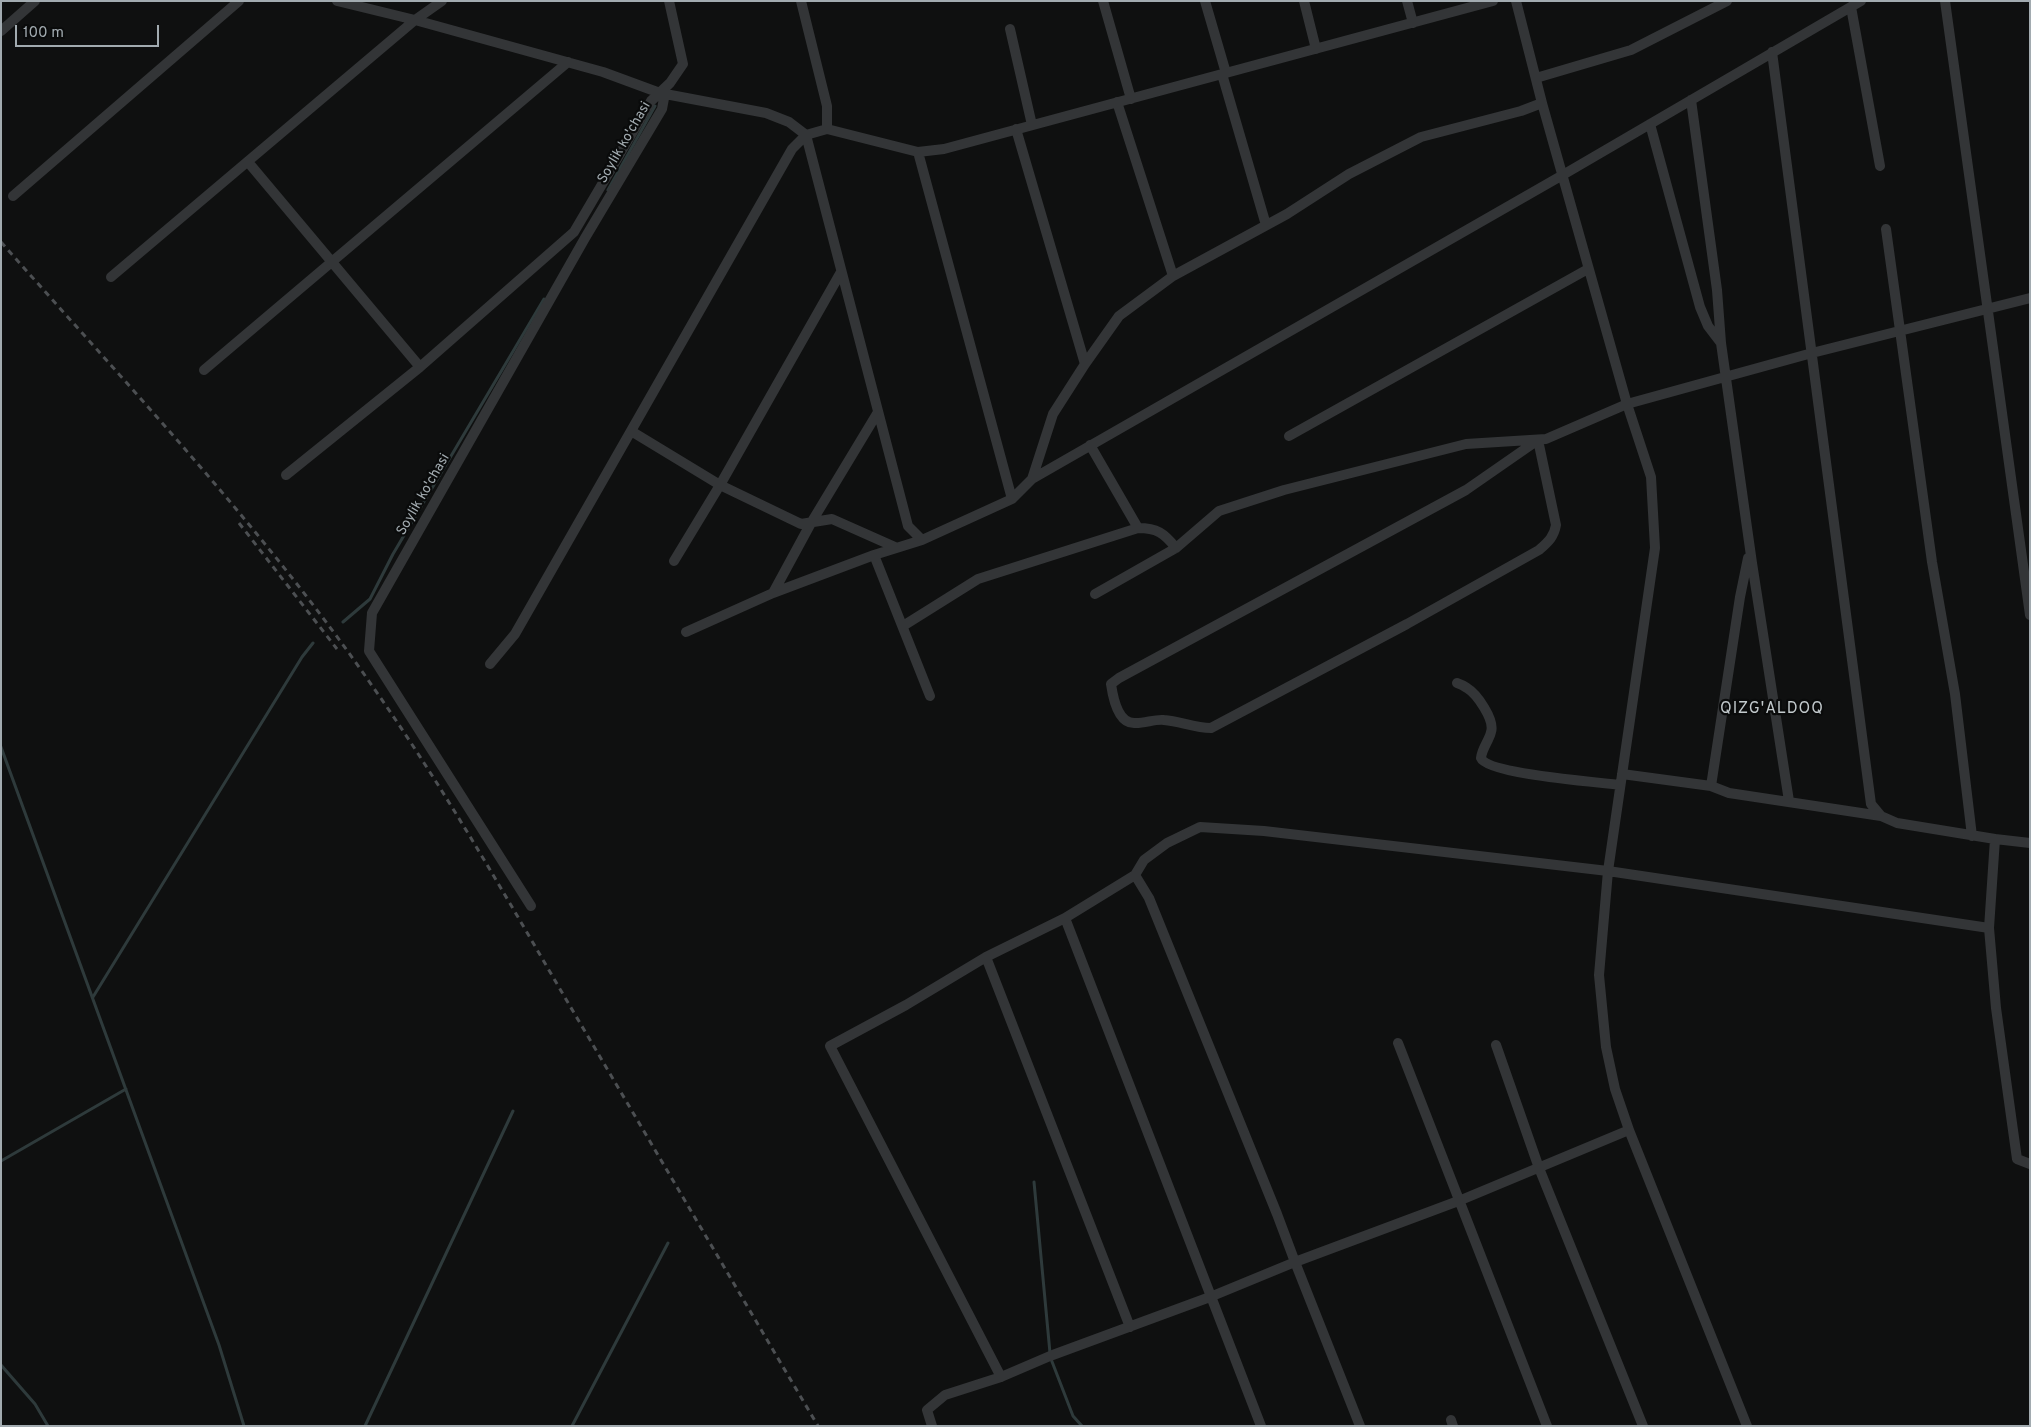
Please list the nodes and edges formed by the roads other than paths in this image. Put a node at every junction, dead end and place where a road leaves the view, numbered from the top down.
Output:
1 (35, 1) edge
2 (239, 1) edge
3 (337, 1) edge
4 (442, 1) edge
5 (669, 1) edge
6 (802, 1) edge
7 (1104, 1) edge
8 (1205, 1) edge
9 (1304, 1) edge
10 (1407, 1) edge
11 (1493, 1) edge
12 (1516, 1) edge
13 (1727, 1) edge
14 (1861, 1) edge
15 (1945, 1) edge
16 (1851, 7) junction
17 (415, 20) junction
18 (1413, 23) junction
19 (1010, 29) dead end
20 (1, 31) edge
21 (1316, 49) junction
22 (1772, 52) junction
23 (568, 62) junction
24 (1224, 73) junction
25 (1536, 78) junction
26 (662, 93) junction
27 (1131, 99) junction
28 (1691, 100) junction
29 (1117, 102) junction
30 (1542, 102) junction
31 (1650, 124) junction
32 (1032, 125) junction
33 (827, 129) junction
34 (1016, 129) junction
35 (806, 135) junction
36 (918, 152) junction
37 (248, 162) junction
38 (1880, 166) dead end
39 (1561, 176) junction
40 (14, 196) dead end
41 (1266, 225) junction
42 (1886, 229) dead end
43 (574, 232) junction
44 (585, 238) junction
45 (332, 263) junction
46 (1588, 269) junction
47 (841, 272) junction
48 (1173, 276) junction
49 (112, 277) dead end
50 (2030, 298) edge
51 (1988, 309) junction
52 (1899, 331) junction
53 (1721, 342) junction
54 (1812, 353) junction
55 (1085, 364) junction
56 (420, 367) junction
57 (204, 370) dead end
58 (1726, 376) junction
59 (1627, 404) junction
60 (878, 412) junction
61 (631, 432) junction
62 (1289, 436) dead end
63 (1538, 440) junction
64 (1090, 445) junction
65 (286, 475) dead end
66 (1032, 479) junction
67 (720, 485) junction
68 (1012, 499) junction
69 (811, 523) junction
70 (1138, 528) junction
71 (922, 540) junction
72 (895, 547) junction
73 (1176, 548) junction
74 (1750, 550) junction
75 (874, 555) junction
76 (674, 560) dead end
77 (773, 593) junction
78 (1095, 594) dead end
79 (2030, 615) edge
80 (903, 626) junction
81 (686, 632) dead end
82 (490, 664) dead end
83 (1457, 683) dead end
84 (930, 696) dead end
85 (1622, 774) junction
86 (1620, 785) junction
87 (1711, 786) junction
88 (1789, 801) junction
89 (1881, 816) junction
90 (1972, 836) junction
91 (1995, 839) junction
92 (2030, 843) edge
93 (1608, 871) junction
94 (1135, 875) junction
95 (532, 906) dead end
96 (1065, 918) junction
97 (1989, 928) junction
98 (986, 957) junction
99 (1398, 1043) dead end
100 (1496, 1045) dead end
101 (1629, 1130) junction
102 (2030, 1164) edge
103 (1539, 1168) junction
104 (1461, 1200) junction
105 (1294, 1262) junction
106 (1210, 1297) junction
107 (1130, 1327) junction
108 (1002, 1377) junction
109 (932, 1426) edge
110 (1260, 1426) edge
111 (1360, 1426) edge
112 (1547, 1426) edge
113 (1643, 1426) edge
114 (1747, 1426) edge

1 - 20 street
2 - 40 street
3 - 17 street
4 - 17 street
5 - 26 street
6 - 33 street
7 - 27 street
8 - 24 street
9 - 21 street
10 - 18 street
11 - 18 street
12 - 25 street
13 - 25 street
14 - 16 street
15 - 51 street
16 - 22 street
16 - 38 street
17 - 23 street
17 - 37 street
18 - 21 street
19 - 32 street
21 - 24 street
22 - 28 street
22 - 54 street
23 - 26 street
23 - 45 street
24 - 27 street
24 - 41 street
25 - 30 street
26 - 35 street
26 - 43 street
26 - 44 street, Soylik ko'chasi
27 - 29 street
28 - 31 street
28 - 53 street
29 - 32 street
29 - 48 street
30 - 39 street
30 - 41 street
31 - 39 street
31 - 53 street
32 - 34 street
33 - 35 street
33 - 36 street
34 - 36 street
34 - 55 street
35 - 47 street
35 - 61 street
36 - 68 street
37 - 45 street
37 - 49 street
39 - 46 street
39 - 64 street
41 - 48 street
42 - 52 street
43 - 44 street
43 - 56 street
44 - 95 street, Soylik ko'chasi
45 - 56 street
45 - 57 street
46 - 59 street
46 - 62 street
47 - 60 street
47 - 67 street
48 - 55 street
50 - 51 street
51 - 52 street
51 - 79 street
52 - 54 street
52 - 90 street
53 - 58 street
54 - 58 street
54 - 89 street
55 - 66 street
56 - 65 street
58 - 59 street
58 - 74 street
59 - 63 street
59 - 85 street
60 - 69 street
60 - 71 street
61 - 67 street
61 - 82 street
63 - 63 street
63 - 73 street
64 - 66 street
64 - 70 street
66 - 68 street
67 - 69 street
67 - 76 street
68 - 71 street
69 - 72 street
69 - 77 street
70 - 73 street
70 - 80 street
71 - 72 street
72 - 75 street
73 - 78 street
74 - 87 street
74 - 88 street
75 - 77 street
75 - 80 street
77 - 81 street
80 - 84 street
83 - 86 street
85 - 86 street
85 - 87 street
86 - 93 street
87 - 88 street
88 - 89 street
89 - 90 street
90 - 91 street
91 - 92 street
91 - 97 street
93 - 94 street
93 - 97 street
93 - 101 street
94 - 96 street
94 - 105 street
96 - 98 street
96 - 106 street
97 - 102 street
98 - 107 street
98 - 108 street
99 - 104 street
100 - 103 street
101 - 103 street
101 - 114 street
103 - 104 street
103 - 113 street
104 - 105 street
104 - 112 street
105 - 106 street
105 - 111 street
106 - 107 street
106 - 110 street
107 - 108 street
108 - 109 street

